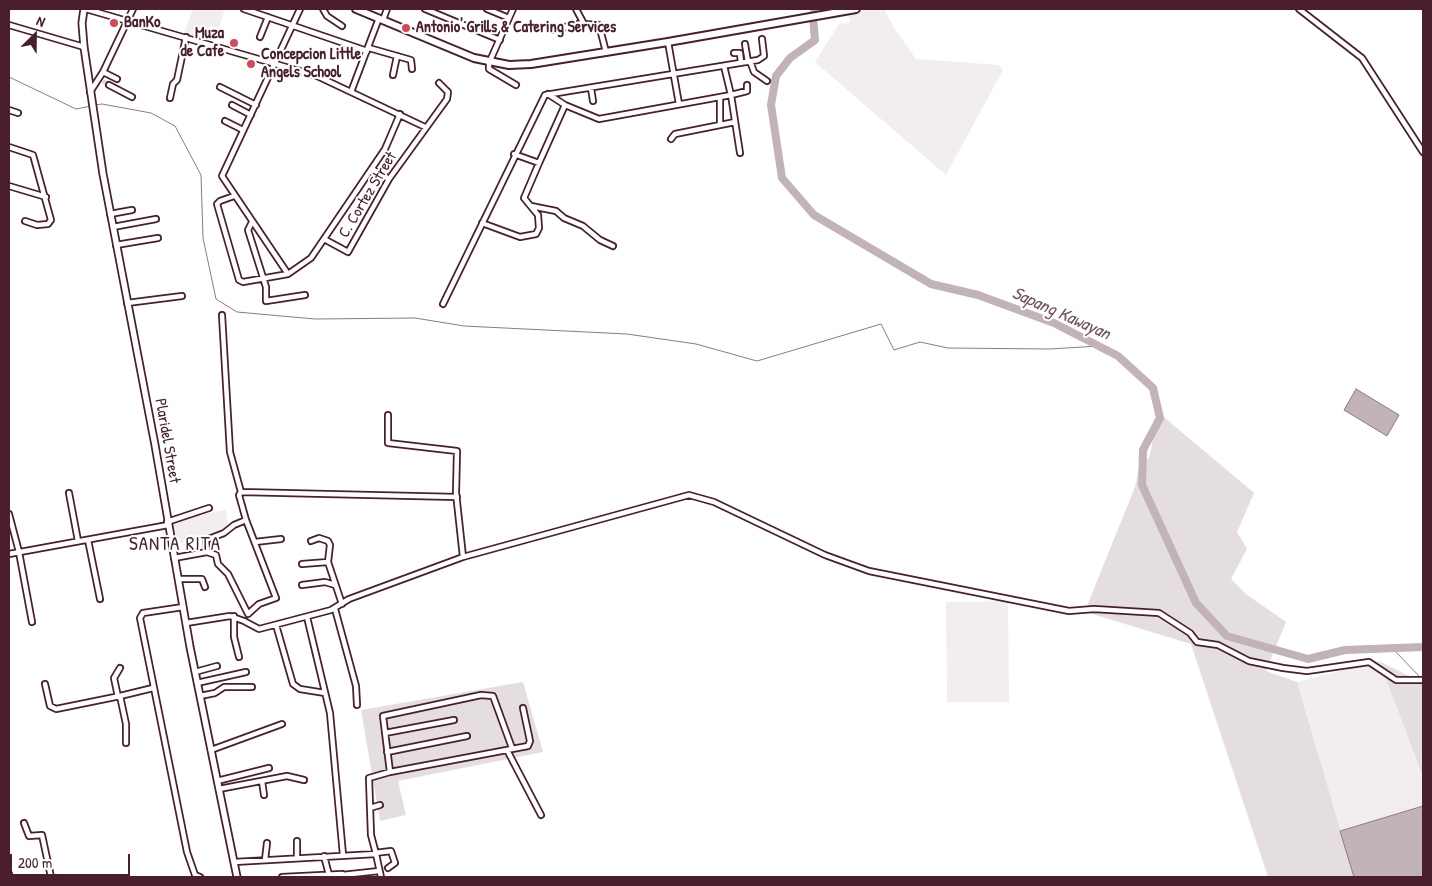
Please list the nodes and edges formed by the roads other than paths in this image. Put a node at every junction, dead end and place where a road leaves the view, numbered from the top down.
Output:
1 (85, 9) edge
2 (133, 9) edge
3 (244, 9) edge
4 (300, 9) edge
5 (323, 9) edge
6 (356, 9) edge
7 (387, 9) edge
8 (425, 9) edge
9 (487, 9) edge
10 (513, 9) edge
11 (576, 9) edge
12 (856, 9) edge
13 (1299, 9) edge
14 (268, 17) junction
15 (509, 18) junction
16 (381, 19) junction
17 (128, 21) junction
18 (582, 23) junction
19 (9, 25) edge
20 (294, 25) junction
21 (342, 26) dead end
22 (553, 30) dead end
23 (186, 37) junction
24 (260, 37) dead end
25 (500, 40) junction
26 (762, 40) dead end
27 (668, 42) junction
28 (746, 44) dead end
29 (84, 47) junction
30 (368, 50) junction
31 (606, 52) junction
32 (734, 53) dead end
33 (397, 56) junction
34 (275, 62) junction
35 (749, 62) junction
36 (489, 63) junction
37 (742, 63) junction
38 (724, 66) junction
39 (412, 69) dead end
40 (103, 72) junction
41 (393, 75) dead end
42 (674, 75) junction
43 (117, 79) dead end
44 (767, 81) dead end
45 (439, 83) dead end
46 (109, 85) tunnel mouth
47 (747, 85) dead end
48 (516, 86) dead end
49 (220, 87) dead end
50 (591, 88) junction
51 (351, 92) junction
52 (90, 93) junction
53 (548, 94) junction
54 (731, 95) junction
55 (720, 96) junction
56 (132, 97) dead end
57 (170, 98) dead end
58 (593, 101) dead end
59 (679, 104) junction
60 (232, 105) dead end
61 (256, 105) junction
62 (565, 105) junction
63 (9, 110) edge
64 (18, 113) dead end
65 (400, 114) junction
66 (251, 115) junction
67 (225, 121) dead end
68 (735, 122) junction
69 (720, 125) junction
70 (425, 127) junction
71 (243, 130) junction
72 (671, 140) dead end
73 (9, 148) edge
74 (1423, 152) edge
75 (740, 153) dead end
76 (514, 154) junction
77 (539, 162) junction
78 (372, 169) junction
79 (389, 179) junction
80 (9, 186) edge
81 (234, 196) junction
82 (46, 197) junction
83 (530, 206) junction
84 (132, 210) dead end
85 (110, 214) junction
86 (156, 220) dead end
87 (25, 221) dead end
88 (252, 222) junction
89 (482, 223) junction
90 (113, 227) junction
91 (158, 238) dead end
92 (324, 239) junction
93 (116, 245) junction
94 (612, 246) dead end
95 (288, 274) junction
96 (264, 278) junction
97 (305, 295) dead end
98 (182, 296) dead end
99 (127, 303) junction
100 (443, 304) dead end
101 (222, 315) dead end
102 (388, 415) dead end
103 (241, 492) junction
104 (69, 493) dead end
105 (456, 497) junction
106 (210, 508) dead end
107 (9, 514) edge
108 (246, 520) junction
109 (167, 522) junction
110 (280, 539) dead end
111 (88, 540) junction
112 (78, 541) junction
113 (311, 541) dead end
114 (254, 542) junction
115 (19, 552) junction
116 (207, 552) junction
117 (9, 554) edge
118 (463, 557) junction
119 (174, 558) junction
120 (328, 562) junction
121 (302, 564) dead end
122 (179, 579) junction
123 (302, 585) dead end
124 (335, 585) junction
125 (205, 587) dead end
126 (100, 599) dead end
127 (342, 604) junction
128 (183, 607) junction
129 (335, 609) junction
130 (248, 614) junction
131 (234, 616) junction
132 (307, 617) junction
133 (244, 621) junction
134 (32, 622) dead end
135 (186, 623) junction
136 (276, 625) junction
137 (239, 657) dead end
138 (217, 666) dead end
139 (120, 668) dead end
140 (195, 672) junction
141 (246, 672) dead end
142 (1423, 680) edge
143 (197, 683) junction
144 (45, 684) dead end
145 (153, 688) junction
146 (252, 688) dead end
147 (325, 693) junction
148 (200, 696) junction
149 (119, 697) junction
150 (357, 705) dead end
151 (523, 708) dead end
152 (454, 720) dead end
153 (282, 724) dead end
154 (385, 733) junction
155 (467, 736) dead end
156 (126, 742) dead end
157 (512, 748) junction
158 (211, 750) junction
159 (507, 750) junction
160 (387, 752) junction
161 (269, 768) dead end
162 (390, 772) junction
163 (304, 780) dead end
164 (217, 781) junction
165 (262, 781) junction
166 (218, 790) junction
167 (264, 795) dead end
168 (380, 805) dead end
169 (370, 808) junction
170 (540, 815) dead end
171 (24, 824) dead end
172 (297, 841) dead end
173 (267, 843) dead end
174 (376, 854) junction
175 (343, 855) junction
176 (324, 856) junction
177 (297, 858) junction
178 (265, 860) junction
179 (234, 862) junction
180 (388, 868) dead end
181 (379, 871) junction
182 (329, 875) junction
183 (322, 876) edge
184 (342, 876) edge
185 (51, 877) edge
186 (196, 877) edge
187 (231, 877) edge
188 (237, 877) edge
189 (282, 877) edge
190 (381, 877) edge

1 - 17 street
1 - 29 street, Plaridel Street
2 - 17 street
3 - 14 street
4 - 20 street
5 - 21 street
6 - 16 main road
7 - 16 street
8 - 25 street
9 - 15 street
10 - 15 street
11 - 18 street
12 - 27 main road
13 - 74 street
14 - 20 street
14 - 24 street
15 - 25 street
16 - 30 street
16 - 36 main road
17 - 23 street
17 - 40 street
18 - 22 street
18 - 31 street
19 - 29 street
20 - 30 street
20 - 34 street
23 - 34 street
23 - 57 street
25 - 36 street
26 - 35 street
27 - 31 main road
27 - 42 street
28 - 35 street
29 - 52 street, Plaridel Street
30 - 33 street
30 - 51 street
31 - 36 main road
32 - 37 street
33 - 39 street
33 - 41 street
34 - 51 street
34 - 61 street
35 - 37 street
35 - 44 street
36 - 48 street
37 - 38 street
38 - 42 street
38 - 54 street
40 - 43 street
40 - 52 street
42 - 50 street
42 - 59 street
45 - 70 street, C. Cortez Street
46 - 56 street
47 - 54 street
49 - 61 street
50 - 53 street
50 - 58 street
51 - 65 street
52 - 85 street, Plaridel Street
53 - 62 street
53 - 76 street
54 - 55 street
54 - 68 street
55 - 59 street
55 - 69 street
59 - 62 street
60 - 66 street
61 - 66 street
62 - 77 street
63 - 64 street
65 - 70 street
65 - 78 street
66 - 71 street
67 - 71 street
68 - 69 street
68 - 75 street
69 - 72 street
70 - 79 street, C. Cortez Street
71 - 81 street
73 - 82 street
76 - 77 street
76 - 89 street
77 - 83 street
78 - 79 street
78 - 92 street
79 - 92 street, C. Cortez Street
80 - 82 street
81 - 88 street
81 - 96 street
82 - 87 street
83 - 89 street
83 - 94 street
84 - 85 street
85 - 90 street, Plaridel Street
86 - 90 street
88 - 95 street
88 - 96 street
89 - 100 street
90 - 93 street, Plaridel Street
91 - 93 street
92 - 95 street
93 - 99 street, Plaridel Street
95 - 96 street
96 - 97 street
98 - 99 street
99 - 109 street, Plaridel Street
101 - 103 street
102 - 105 street
103 - 105 street
103 - 108 street
104 - 112 street
105 - 118 street
106 - 109 street
107 - 115 street
108 - 114 street
108 - 116 street
109 - 111 street
109 - 119 street, Plaridel Street
110 - 114 street
111 - 112 street
111 - 126 street
112 - 115 street
113 - 120 street
114 - 130 street
115 - 117 street
115 - 134 street
116 - 119 street
116 - 130 street
118 - 127 street
118 - 142 street
119 - 122 street, Plaridel Street
120 - 121 street
120 - 124 street
122 - 125 street
122 - 128 street, Plaridel Street
123 - 124 street
124 - 127 street
127 - 129 street
128 - 135 street, Plaridel Street
128 - 145 street
129 - 132 street
129 - 150 street
130 - 133 street
131 - 133 street
131 - 135 street
131 - 137 street
132 - 136 street
132 - 147 street
133 - 136 street
135 - 140 street, Plaridel Street
136 - 147 street
138 - 140 street
139 - 149 street
140 - 143 street, Plaridel Street
141 - 143 street
143 - 148 street, Plaridel Street
144 - 149 street
145 - 149 street
145 - 186 street
146 - 148 street
147 - 175 street
148 - 158 street, Plaridel Street
149 - 156 street
151 - 157 street
152 - 154 street
153 - 158 street
154 - 157 street
154 - 160 street
155 - 160 street
157 - 159 street
158 - 164 street, Plaridel Street
159 - 162 street
159 - 170 street
160 - 162 street
161 - 164 street
162 - 169 street
163 - 165 street
164 - 166 street, Plaridel Street
165 - 166 street
165 - 167 street
166 - 179 street, Plaridel Street
168 - 169 street
169 - 174 street
171 - 185 street
172 - 177 street
173 - 178 street
174 - 175 street
174 - 180 street
174 - 181 street
175 - 176 street
176 - 177 street
176 - 182 street
177 - 178 street
178 - 179 street
179 - 188 street, Plaridel Street
181 - 184 street
181 - 190 street
182 - 183 street
182 - 184 street
183 - 189 street
187 - 188 street

